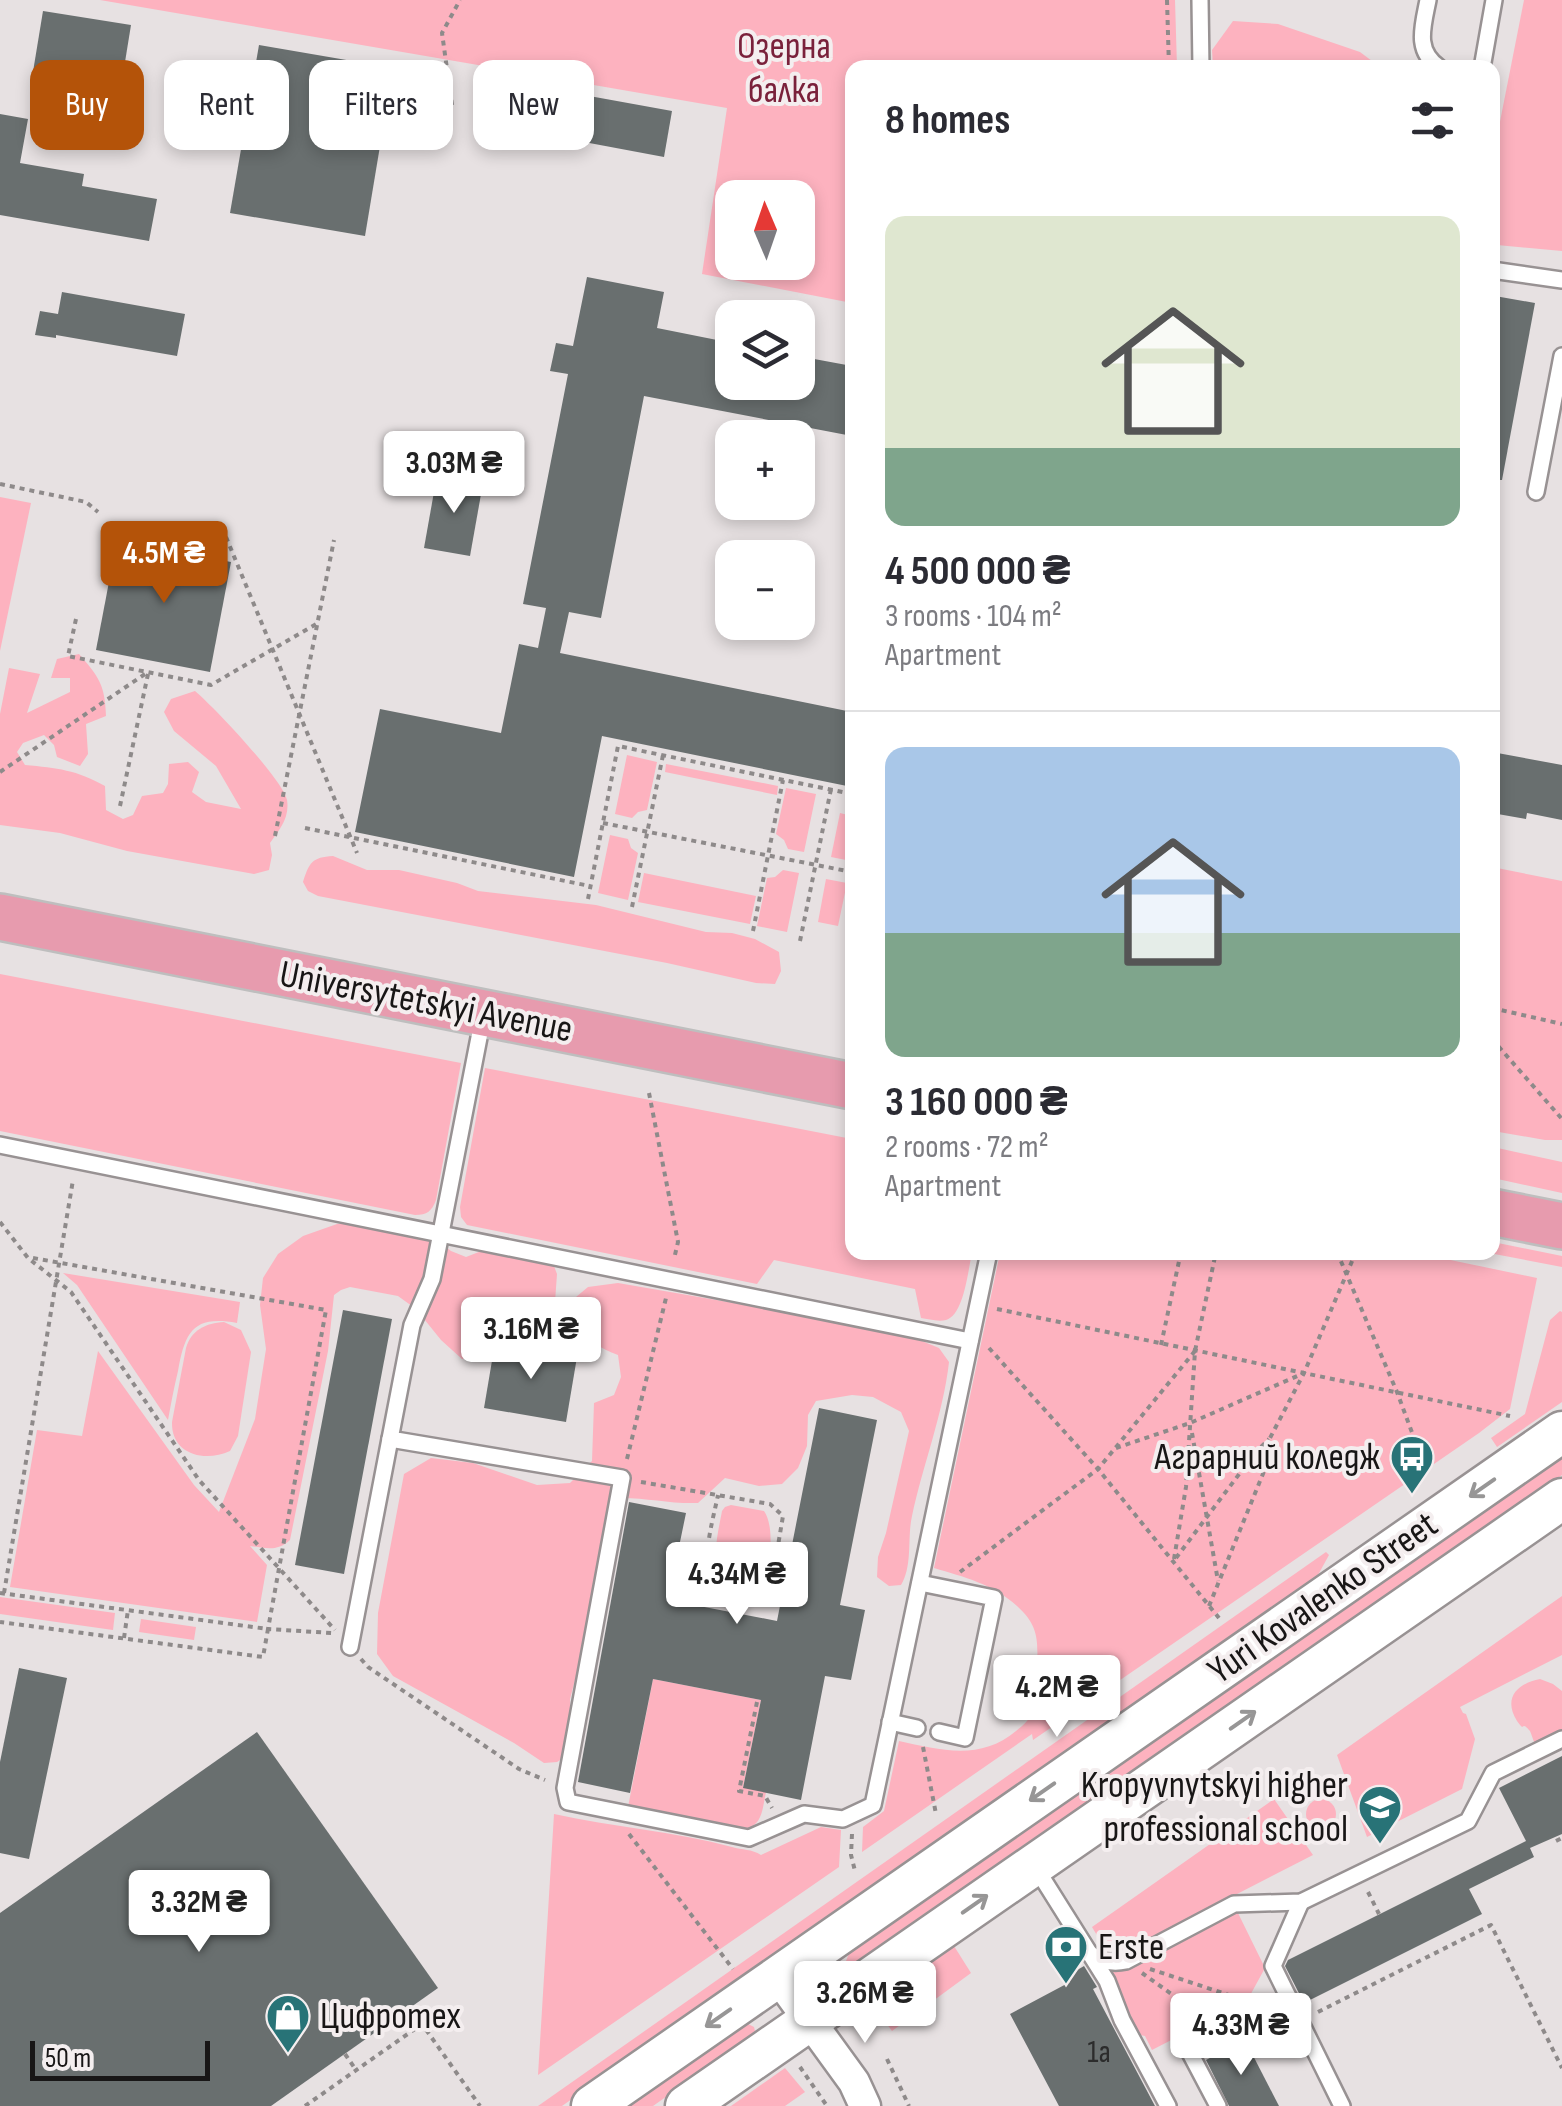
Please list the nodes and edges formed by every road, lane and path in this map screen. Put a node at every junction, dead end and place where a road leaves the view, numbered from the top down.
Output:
1 (460, 0) edge
2 (1167, 0) edge
3 (1200, 0) edge
4 (1428, 0) edge
5 (1494, 0) edge
6 (446, 60) edge
7 (1169, 60) edge
8 (1201, 60) edge
9 (1431, 60) edge
10 (1483, 60) edge
11 (1500, 271) edge
12 (1562, 280) edge
13 (1562, 356) edge
14 (0, 484) edge
15 (1536, 492) dead end
16 (98, 512) dead end
17 (226, 536) dead end
18 (334, 540) dead end
19 (76, 619) dead end
20 (318, 623) junction
21 (272, 650) junction
22 (148, 672) junction
23 (299, 714) junction
24 (663, 755) junction
25 (0, 772) edge
26 (784, 780) junction
27 (830, 790) junction
28 (845, 793) edge
29 (120, 806) dead end
30 (603, 822) junction
31 (305, 828) dead end
32 (647, 831) junction
33 (274, 836) dead end
34 (351, 838) junction
35 (358, 853) dead end
36 (768, 855) junction
37 (816, 864) junction
38 (845, 870) edge
39 (590, 886) junction
40 (588, 899) dead end
41 (632, 907) dead end
42 (0, 918) edge
43 (753, 932) dead end
44 (800, 941) dead end
45 (1500, 1010) edge
46 (484, 1013) junction
47 (1562, 1024) edge
48 (1500, 1048) edge
49 (845, 1085) edge
50 (649, 1093) dead end
51 (1562, 1119) edge
52 (0, 1145) edge
53 (76, 1160) junction
54 (1500, 1214) edge
55 (0, 1222) edge
56 (1562, 1226) edge
57 (441, 1234) junction
58 (28, 1258) junction
59 (987, 1260) edge
60 (1179, 1260) edge
61 (1214, 1260) edge
62 (1341, 1260) edge
63 (1353, 1260) edge
64 (60, 1263) junction
65 (1347, 1273) junction
66 (56, 1280) junction
67 (670, 1280) junction
68 (978, 1304) junction
69 (972, 1336) junction
70 (1161, 1344) junction
71 (1195, 1351) junction
72 (1304, 1373) junction
73 (1397, 1392) junction
74 (1510, 1416) dead end
75 (1190, 1424) junction
76 (1562, 1432) edge
77 (390, 1438) junction
78 (1270, 1438) junction
79 (1116, 1448) junction
80 (1098, 1468) junction
81 (1427, 1474) dead end
82 (622, 1478) junction
83 (718, 1494) junction
84 (1562, 1499) edge
85 (1207, 1518) junction
86 (1174, 1562) junction
87 (279, 1570) junction
88 (920, 1582) junction
89 (1218, 1584) junction
90 (941, 1587) junction
91 (2, 1593) edge
92 (1209, 1606) junction
93 (128, 1610) junction
94 (1219, 1618) dead end
95 (0, 1622) edge
96 (268, 1629) junction
97 (124, 1638) junction
98 (350, 1647) joint
99 (757, 1702) dead end
100 (890, 1722) junction
101 (917, 1728) joint
102 (939, 1732) dead end
103 (1562, 1738) edge
104 (565, 1788) junction
105 (936, 1814) dead end
106 (782, 1824) junction
107 (629, 1834) dead end
108 (852, 1838) dead end
109 (1034, 1864) junction
110 (854, 1871) dead end
111 (1301, 1902) junction
112 (1373, 1902) dead end
113 (1379, 1914) dead end
114 (1089, 1953) junction
115 (727, 1960) dead end
116 (1126, 1961) junction
117 (777, 1976) junction
118 (1289, 1998) junction
119 (1268, 2008) junction
120 (808, 2019) junction
121 (1300, 2020) junction
122 (1224, 2032) junction
123 (345, 2054) dead end
124 (886, 2059) dead end
125 (1562, 2068) edge
126 (356, 2070) junction
127 (305, 2106) edge
128 (480, 2106) edge
129 (592, 2106) edge
130 (686, 2106) edge
131 (866, 2106) edge
132 (909, 2106) edge
133 (1168, 2106) edge
134 (1218, 2106) edge
135 (1342, 2106) edge

1 - 6 path
2 - 7 path
3 - 8 lane
4 - 9 lane
5 - 10 lane
11 - 12 lane
13 - 15 lane
14 - 16 path
17 - 21 path
18 - 20 path
19 - 22 path
20 - 21 path
20 - 23 path
21 - 22 path
21 - 23 path
22 - 25 path
22 - 29 path
23 - 33 path
23 - 34 path
24 - 26 path
24 - 30 path
24 - 32 path
26 - 27 path
26 - 36 path
27 - 28 path
27 - 37 path
30 - 32 path
30 - 39 path
31 - 34 path
32 - 36 path
32 - 41 path
34 - 35 path
34 - 39 path
36 - 37 path
36 - 43 path
37 - 38 path
37 - 44 path
39 - 40 path
42 - 46 main road, Universytetskyi Avenue
45 - 47 path
46 - 49 main road, Universytetskyi Avenue
46 - 57 lane
48 - 51 path
50 - 67 path
52 - 53 lane
53 - 57 lane
53 - 64 path
54 - 56 main road
55 - 58 path
57 - 67 lane
57 - 77 lane
58 - 64 path
58 - 66 path
59 - 68 lane
60 - 70 path
61 - 71 path
62 - 65 path
63 - 65 path
64 - 66 path
64 - 87 path
65 - 72 path
65 - 73 path
66 - 87 path
66 - 91 path
67 - 69 lane
67 - 82 path
68 - 69 lane
68 - 70 path
69 - 80 path
69 - 88 lane
70 - 71 path
71 - 72 path
71 - 75 path
71 - 79 path
72 - 73 path
72 - 75 path
72 - 78 path
73 - 74 path
73 - 81 path
75 - 79 path
75 - 85 path
75 - 86 path
76 -> 117 main road, Yuri Kovalenko Street
77 - 82 lane
77 - 98 lane
78 - 85 path
78 - 89 path
79 - 80 path
80 - 86 path
80 - 90 path
82 - 83 path
82 - 104 lane
83 - 83 path
109 -> 84 main road, Yuri Kovalenko Street
85 - 86 path
85 - 89 path
86 - 92 path
87 - 96 path
87 - 96 path
88 - 90 lane
88 - 100 lane
89 - 92 path
90 - 102 lane
91 - 93 path
92 - 94 path
93 - 96 path
93 - 97 path
95 - 97 path
96 - 97 path
98 - 104 path
99 - 106 path
100 - 101 lane
100 - 106 lane
101 - 105 path
103 - 111 lane
104 - 106 lane
107 - 115 path
108 - 110 path
109 - 114 lane
120 -> 109 main road, Yuri Kovalenko Street
111 - 116 lane
111 - 118 lane
112 - 113 path
114 - 116 lane
114 - 133 lane
116 - 119 path
116 - 122 path
117 - 120 street
117 -> 129 main road, Yuri Kovalenko Street
118 - 119 lane
118 - 121 lane
119 - 122 lane
120 - 130 main road, Yuri Kovalenko Street
120 - 131 street
121 - 125 path
121 - 135 lane
122 - 134 lane
123 - 126 path
124 - 132 path
126 - 127 path
126 - 128 path

